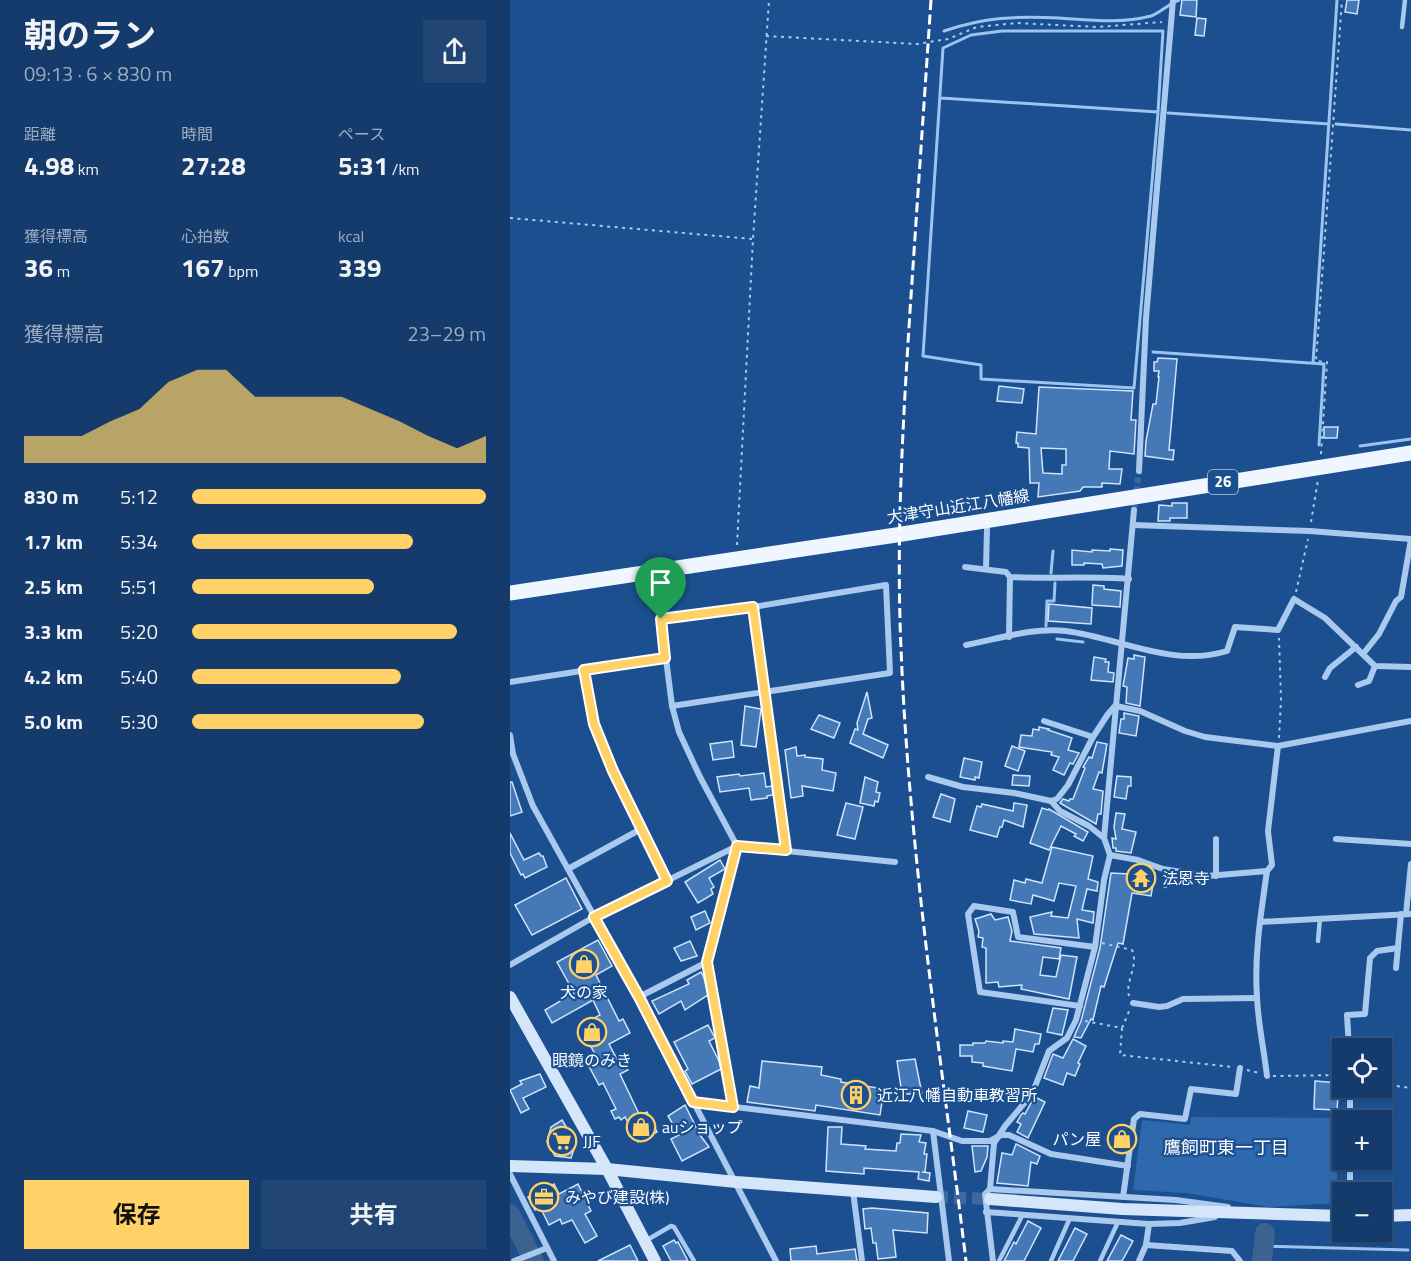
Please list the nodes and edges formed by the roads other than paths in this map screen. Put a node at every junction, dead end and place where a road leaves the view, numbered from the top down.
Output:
1 (1173, 0) edge
2 (1405, 0) edge
3 (1402, 27) dead end
4 (1411, 453) edge
5 (1139, 471) tunnel mouth
6 (1134, 510) tunnel mouth
7 (1133, 525) junction
8 (987, 528) dead end
9 (1411, 539) edge
10 (965, 567) dead end
11 (986, 569) junction
12 (650, 571) junction
13 (1010, 577) junction
14 (1130, 579) junction
15 (510, 593) edge
16 (753, 607) junction
17 (661, 619) junction
18 (1009, 637) junction
19 (1122, 644) junction
20 (966, 645) dead end
21 (1356, 647) junction
22 (1363, 654) junction
23 (665, 658) junction
24 (1375, 666) junction
25 (1411, 667) edge
26 (584, 670) junction
27 (1325, 677) dead end
28 (510, 682) edge
29 (1358, 685) dead end
30 (765, 693) junction
31 (672, 706) junction
32 (1116, 706) junction
33 (1044, 721) dead end
34 (1411, 721) edge
35 (510, 735) edge
36 (1093, 737) junction
37 (1278, 746) junction
38 (928, 777) dead end
39 (1051, 801) junction
40 (641, 829) junction
41 (1104, 838) junction
42 (1216, 839) dead end
43 (1336, 839) dead end
44 (1411, 844) edge
45 (737, 846) junction
46 (786, 850) junction
47 (1110, 855) junction
48 (895, 862) dead end
49 (1411, 864) edge
50 (568, 869) junction
51 (1168, 870) junction
52 (1267, 871) junction
53 (1216, 876) junction
54 (667, 881) junction
55 (1165, 886) dead end
56 (1406, 914) edge
57 (594, 917) junction
58 (1320, 918) junction
59 (1260, 922) junction
60 (1318, 941) dead end
61 (1095, 944) junction
62 (1398, 948) junction
63 (707, 962) junction
64 (510, 965) edge
65 (1396, 968) dead end
66 (510, 997) edge
67 (639, 997) junction
68 (1257, 998) junction
69 (1133, 1003) road end
70 (1080, 1006) junction
71 (1348, 1038) edge
72 (1240, 1068) road end
73 (1267, 1076) road end
74 (693, 1102) junction
75 (733, 1107) junction
76 (933, 1131) junction
77 (1001, 1135) junction
78 (510, 1166) edge
79 (1128, 1166) junction
80 (607, 1169) junction
81 (510, 1174) edge
82 (736, 1182) junction
83 (853, 1191) junction
84 (990, 1194) junction
85 (936, 1197) tunnel mouth
86 (1123, 1197) junction
87 (986, 1212) junction
88 (1237, 1213) junction
89 (1279, 1214) junction
90 (1023, 1215) junction
91 (1411, 1215) edge
92 (1332, 1216) edge
93 (1392, 1216) edge
94 (1070, 1218) junction
95 (1118, 1222) junction
96 (1149, 1224) junction
97 (645, 1242) junction
98 (1146, 1245) junction
99 (547, 1248) junction
100 (523, 1260) edge
101 (514, 1261) edge
102 (554, 1261) edge
103 (655, 1261) edge
104 (694, 1261) edge
105 (776, 1261) edge
106 (862, 1261) edge
107 (949, 1261) edge
108 (993, 1261) edge
109 (999, 1261) edge
110 (1051, 1261) edge
111 (1100, 1261) edge
112 (1139, 1261) edge
113 (1240, 1261) edge

1 - 5 street
2 - 3 lane
4 - 12 main road, 大津守山近江八幡線 / 26
6 - 7 street
7 - 9 street
7 - 14 street
8 - 11 street
9 - 22 street
10 - 11 street
11 - 13 street
12 - 15 main road, 大津守山近江八幡線 / 26
12 - 17 street
13 - 14 street
13 - 18 street
14 - 19 street
16 - 17 street
16 - 30 street
16 - 30 street
17 - 23 street
18 - 19 street
18 - 20 street
19 - 21 street
19 - 32 street
21 - 22 street
21 - 27 street
22 - 24 street
23 - 26 street
23 - 31 street
24 - 25 street
24 - 29 street
26 - 28 street
26 - 40 street
30 - 31 street
30 - 46 street
31 - 45 street
32 - 36 street
32 - 37 street
32 - 41 street
33 - 36 street
34 - 37 street
35 - 50 street
36 - 39 street
37 - 52 street
38 - 39 street
39 - 41 street
40 - 50 street
40 - 54 street
41 - 47 street
42 - 53 street
43 - 44 street
45 - 46 street
45 - 54 street
45 - 63 street
46 - 48 street
47 - 51 street
47 - 61 street
49 - 56 street
50 - 57 street
51 - 53 street
51 - 55 lane
52 - 53 street
52 - 59 street
54 - 57 street
56 - 58 street
56 - 62 street
57 - 64 street
57 - 67 street
58 - 59 street
58 - 60 lane
59 - 68 street
61 - 70 street
61 - 70 street
62 - 65 street
62 - 71 street
63 - 67 street
63 - 75 street
66 - 80 street
67 - 74 street
68 - 69 street
68 - 73 street
70 - 77 street
72 - 79 street
74 - 75 street
74 - 82 street
75 - 76 street
76 - 77 street
76 - 107 street
77 - 79 street
77 - 84 street
78 - 80 street
79 - 86 street
80 - 82 street
80 - 97 street
81 - 99 street
82 - 83 street
82 - 105 street
83 - 85 street
83 - 106 street
84 - 86 street
84 - 87 street
84 - 88 street
86 - 89 street
87 - 90 street
87 - 108 street
88 - 89 street
88 - 96 street
89 - 92 street
90 - 94 street
90 - 109 lane
91 - 93 street
94 - 95 street
94 - 110 lane
95 - 96 street
95 - 111 lane
96 - 98 street
97 - 103 street
97 - 104 lane
98 - 112 street
98 - 113 street
99 - 100 street
99 - 102 street
100 - 101 street

